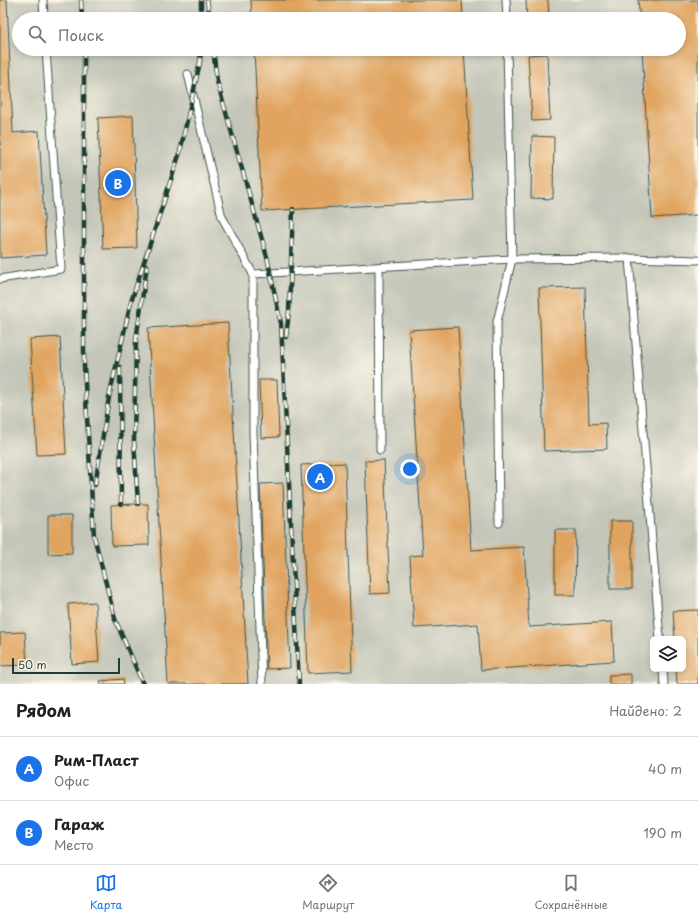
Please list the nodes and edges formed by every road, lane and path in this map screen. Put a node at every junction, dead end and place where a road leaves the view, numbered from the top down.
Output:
1 (43, 0) edge
2 (506, 0) edge
3 (44, 12) edge
4 (507, 12) edge
5 (46, 56) edge
6 (507, 56) edge
7 (188, 74) dead end
8 (629, 258) junction
9 (512, 259) junction
10 (698, 260) edge
11 (379, 267) junction
12 (253, 274) junction
13 (0, 278) edge
14 (380, 450) dead end
15 (499, 523) dead end
16 (660, 636) edge
17 (663, 672) edge
18 (262, 684) edge
19 (664, 684) edge

1 - 3 lane
2 - 4 lane
5 - 13 lane
6 - 9 lane
7 - 12 lane
8 - 9 lane
8 - 10 lane
8 - 16 lane
9 - 11 lane
9 - 15 lane
11 - 12 lane
11 - 14 lane
12 - 18 lane
17 - 19 lane

